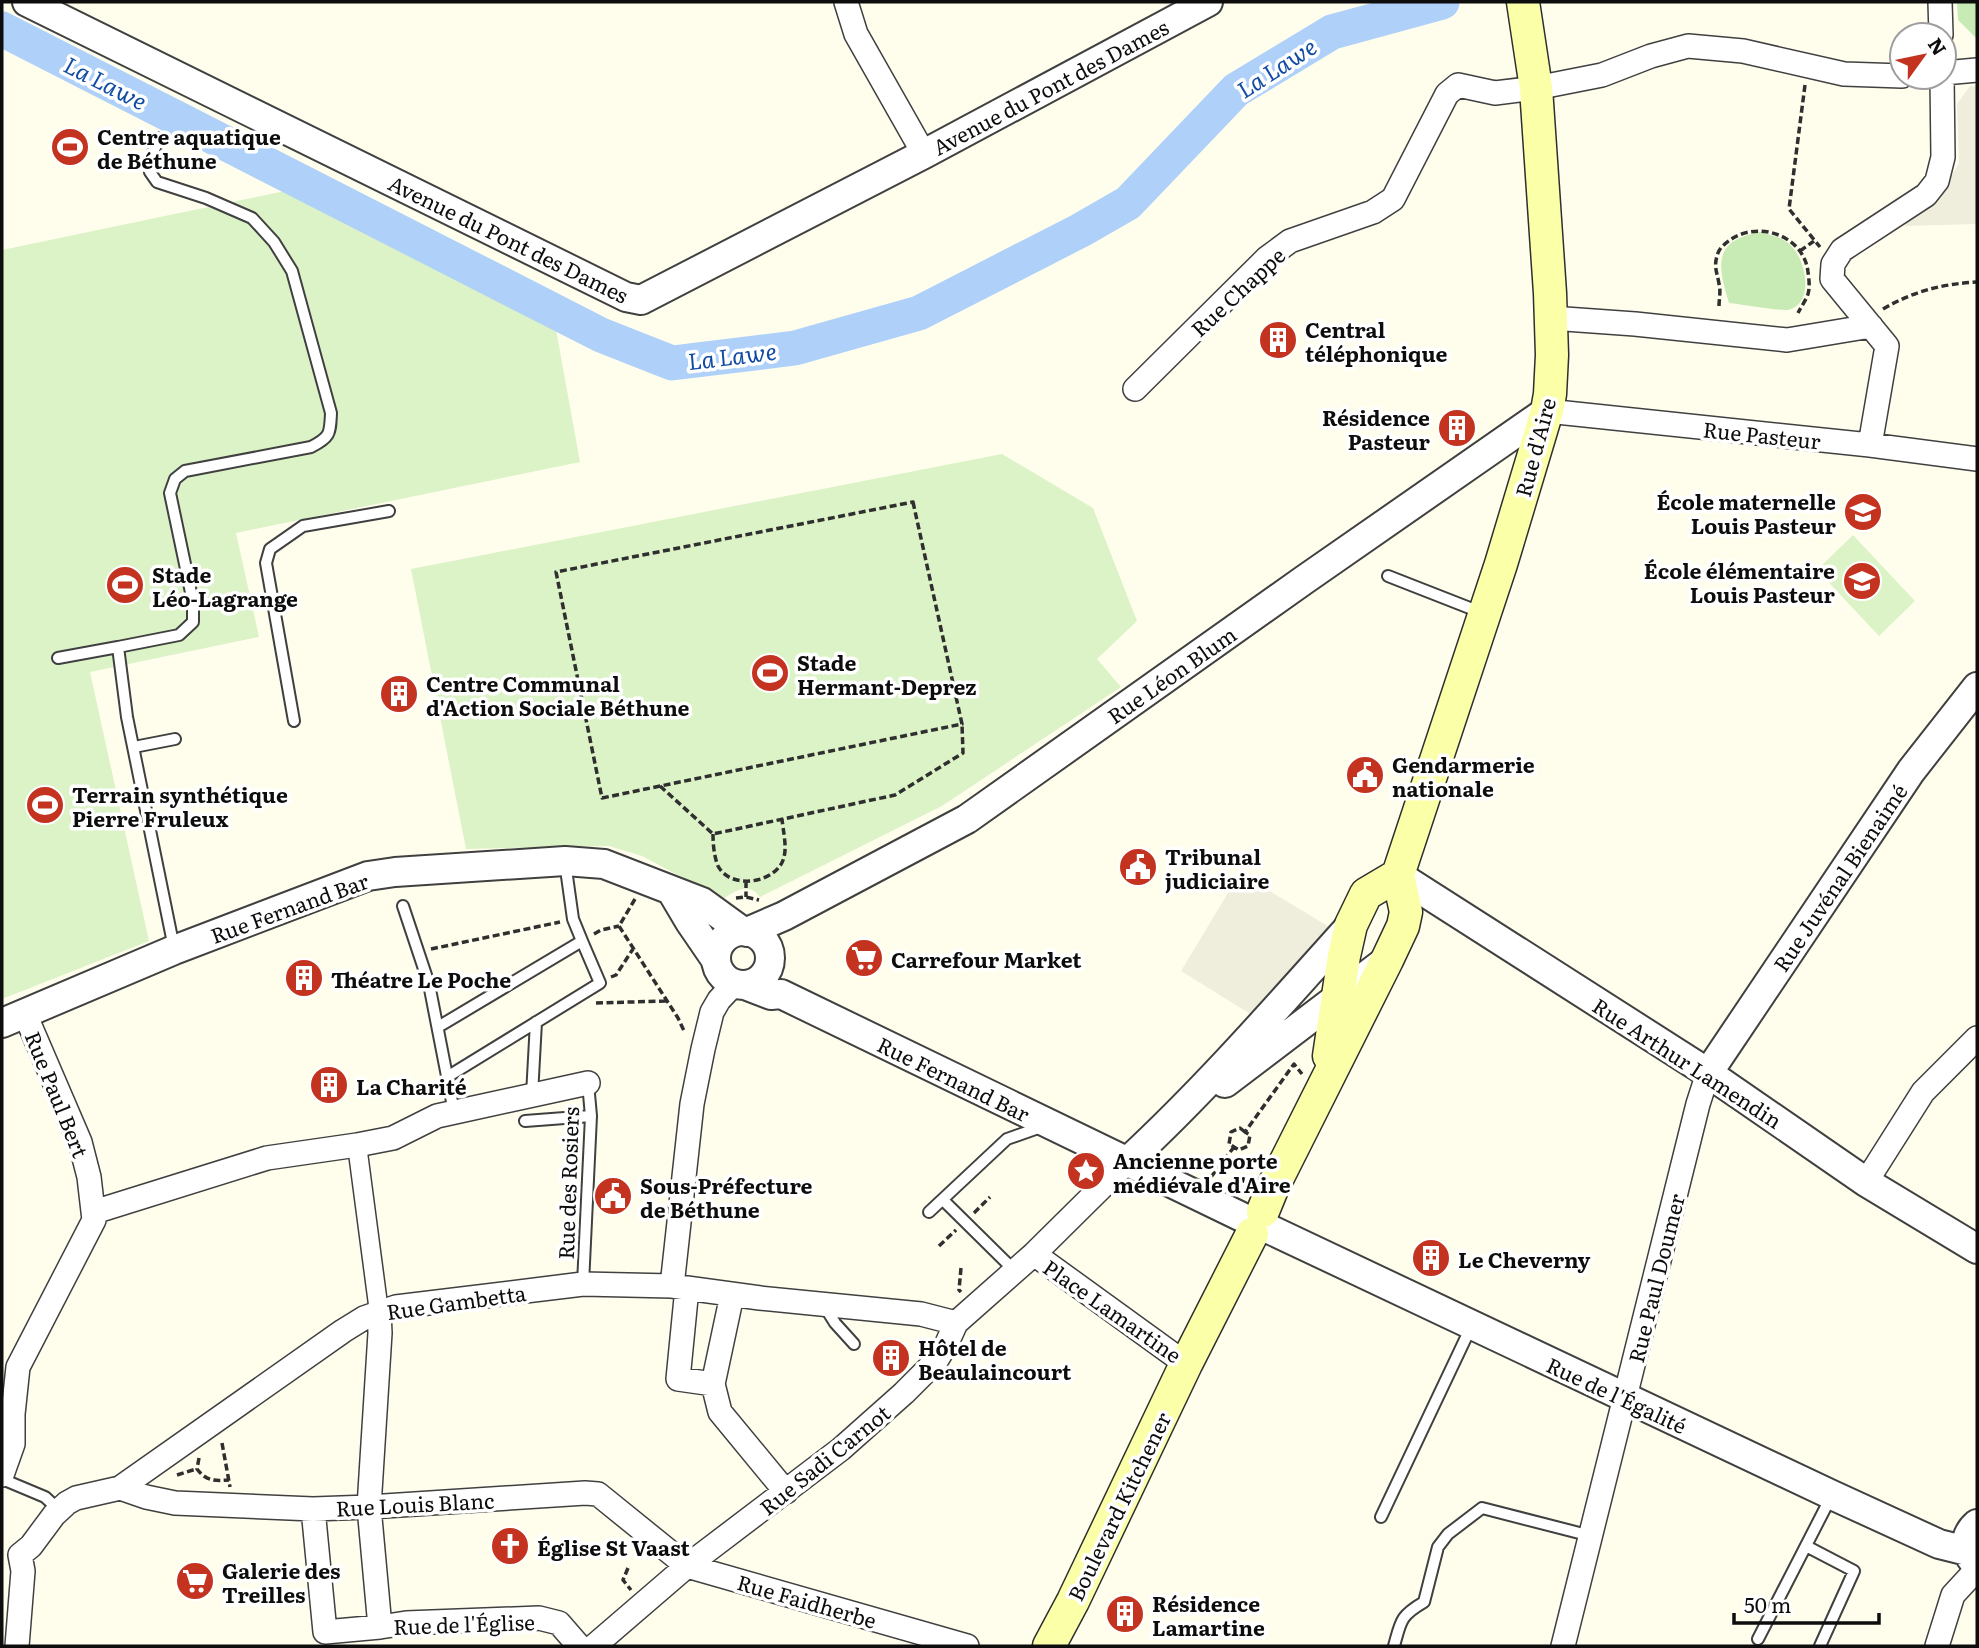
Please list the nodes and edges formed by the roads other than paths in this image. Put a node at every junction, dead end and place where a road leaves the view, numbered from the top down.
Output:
1 (846, 2) edge
2 (1208, 2) edge
3 (1523, 2) edge
4 (1940, 2) edge
5 (35, 4) edge
6 (1941, 21) edge
7 (1977, 69) edge
8 (1958, 72) edge
9 (1888, 76) edge
10 (1535, 88) junction
11 (1943, 91) edge
12 (159, 138) dead end
13 (924, 154) junction
14 (1551, 318) junction
15 (1868, 323) junction
16 (1135, 389) dead end
17 (1547, 411) junction
18 (1870, 445) junction
19 (1977, 458) edge
20 (389, 511) dead end
21 (1388, 576) dead end
22 (1484, 613) junction
23 (118, 647) junction
24 (58, 658) dead end
25 (1977, 687) edge
26 (295, 721) dead end
27 (176, 739) dead end
28 (134, 747) junction
29 (565, 861) junction
30 (1398, 876) junction
31 (660, 885) junction
32 (403, 906) dead end
33 (1351, 925) junction
34 (582, 941) junction
35 (756, 942) junction
36 (174, 950) junction
37 (716, 960) junction
38 (1388, 960) junction
39 (739, 985) junction
40 (781, 994) junction
41 (1337, 998) junction
42 (14, 1018) edge
43 (536, 1022) junction
44 (438, 1027) junction
45 (1977, 1038) edge
46 (1708, 1073) junction
47 (447, 1077) junction
48 (588, 1083) joint
49 (1324, 1085) junction
50 (533, 1095) junction
51 (454, 1112) junction
52 (591, 1116) junction
53 (525, 1121) dead end
54 (1049, 1123) junction
55 (1161, 1131) junction
56 (357, 1145) junction
57 (1128, 1162) junction
58 (1866, 1182) junction
59 (943, 1200) junction
60 (94, 1212) junction
61 (929, 1212) dead end
62 (1258, 1223) junction
63 (1977, 1249) edge
64 (1034, 1254) junction
65 (1015, 1271) junction
66 (583, 1284) junction
67 (679, 1287) junction
68 (732, 1295) junction
69 (823, 1304) junction
70 (379, 1312) junction
71 (956, 1323) junction
72 (1472, 1325) junction
73 (854, 1344) dead end
74 (10, 1364) edge
75 (1186, 1364) junction
76 (712, 1384) junction
77 (1625, 1398) junction
78 (2, 1477) edge
79 (120, 1488) junction
80 (786, 1492) junction
81 (1832, 1495) junction
82 (369, 1507) junction
83 (313, 1509) junction
84 (59, 1510) junction
85 (1381, 1517) dead end
86 (1977, 1524) edge
87 (1591, 1536) junction
88 (1805, 1546) junction
89 (11, 1551) edge
90 (1974, 1561) edge
91 (687, 1566) junction
92 (380, 1627) junction
93 (354, 1638) edge
94 (1758, 1639) dead end
95 (18, 1646) edge
96 (579, 1646) edge
97 (594, 1646) edge
98 (967, 1646) edge
99 (1049, 1646) edge
100 (1394, 1646) edge
101 (1563, 1646) edge
102 (1820, 1646) edge
103 (1937, 1646) edge

1 - 13 street
2 - 13 street, Avenue du Pont des Dames
3 - 10 main road, Rue d'Aire
4 - 6 street
5 - 13 street, Avenue du Pont des Dames
7 - 8 street
9 - 10 street
10 - 14 main road, Rue d'Aire
10 - 16 street, Rue Chappe
11 - 15 street
12 - 23 lane
14 - 15 street
14 - 17 main road, Rue d'Aire
15 - 18 street
17 - 18 street, Rue Pasteur
17 - 22 main road, Rue d'Aire
17 - 35 street, Rue Léon Blum
18 - 19 street, Rue Pasteur
20 - 26 lane
21 - 22 lane
22 - 30 main road, Rue d'Aire
23 - 24 lane
23 - 28 lane
25 - 46 street, Rue Juvénal Bienaimé
27 - 28 lane
28 - 36 lane
29 - 31 street, Rue Fernand Bar
29 - 34 lane
29 - 36 street, Rue Fernand Bar
30 - 33 main road, Place Lamartine
30 - 38 main road, Place Lamartine
30 - 46 street, Rue Arthur Lamendin
31 - 35 street, Rue Fernand Bar
31 - 37 street
32 - 44 lane
33 - 41 main road, Place Lamartine
33 - 55 street, Place Lamartine
34 - 43 lane
34 - 44 lane
35 - 37 street
35 - 39 street
35 - 40 street
36 - 42 street, Rue Fernand Bar
37 - 39 street
38 - 41 street, Place Lamartine
38 - 49 main road, Place Lamartine
39 - 40 street, Rue Fernand Bar
39 - 67 street
40 - 54 street, Rue Fernand Bar
41 - 49 main road, Place Lamartine
41 - 55 street, Place Lamartine
42 - 60 street, Rue Paul Bert
43 - 47 lane
43 - 50 lane
44 - 47 lane
45 - 58 street
46 - 58 street, Rue Arthur Lamendin
46 - 77 street, Rue Paul Doumer
47 - 51 lane
48 - 50 street
48 - 52 lane, Rue des Rosiers
49 - 62 main road, Place Lamartine
50 - 51 street
51 - 56 street
52 - 53 lane
52 - 66 lane, Rue des Rosiers
54 - 57 street, Rue Fernand Bar
54 - 59 lane
55 - 57 street
56 - 60 street
56 - 70 street
57 - 62 street
57 - 64 street, Place Lamartine
58 - 63 street, Rue Arthur Lamendin
59 - 61 lane
59 - 65 lane
60 - 74 street, Rue Paul Bert
62 - 72 street, Rue de l'Égalité
62 - 75 main road, Place Lamartine
64 - 65 street, Rue Sadi Carnot
64 - 75 street, Place Lamartine
65 - 71 street, Rue Sadi Carnot
66 - 67 street, Rue Gambetta
66 - 70 street, Rue Gambetta
67 - 68 street, Rue Gambetta
67 - 76 street
68 - 69 street, Rue Gambetta
68 - 76 street
69 - 71 street, Rue Gambetta
69 - 73 lane
70 - 79 street, Rue Gambetta
70 - 82 street
71 - 80 street, Rue Sadi Carnot
72 - 77 street, Rue de l'Égalité
72 - 85 lane
74 - 78 street
75 - 99 main road, Boulevard Kitchener
76 - 80 street
77 - 81 street, Rue de l'Égalité
77 - 87 street, Rue Paul Doumer
78 - 84 lane
79 - 83 street, Rue Louis Blanc
79 - 84 street
80 - 91 street, Rue Sadi Carnot
81 - 88 lane
81 - 90 street, Rue de l'Égalité
82 - 83 street, Rue Louis Blanc
82 - 91 street, Rue Louis Blanc
82 - 92 street
83 - 93 street, Rue de l'Église
84 - 89 street
86 - 90 street
87 - 100 lane
87 - 101 street, Rue Paul Doumer
88 - 94 lane
88 - 102 lane
89 - 95 street
90 - 103 street
91 - 97 street, Rue Sadi Carnot
91 - 98 street, Rue Faidherbe
92 - 93 street, Rue de l'Église
92 - 96 street, Rue de l'Église

